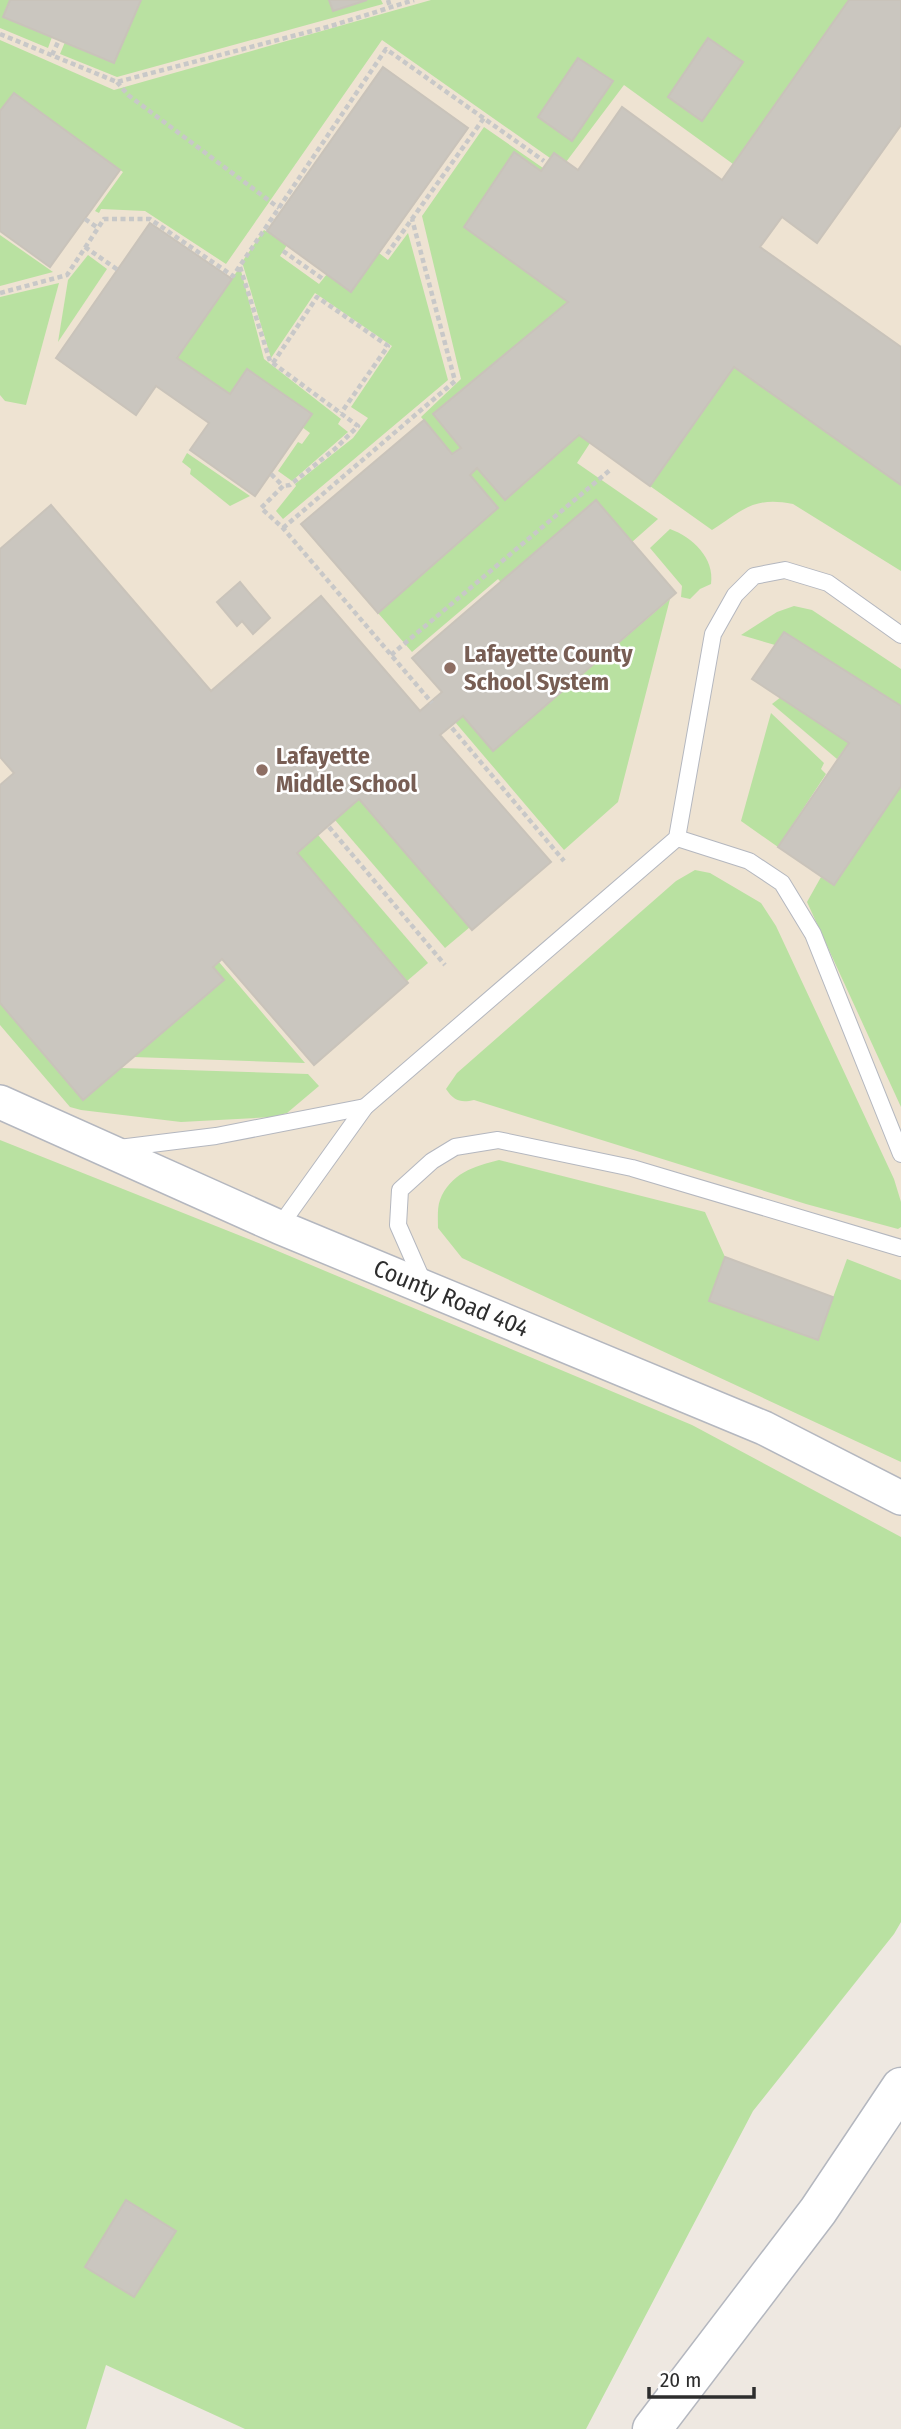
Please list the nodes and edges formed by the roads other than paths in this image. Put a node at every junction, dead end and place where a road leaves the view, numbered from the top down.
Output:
1 (901, 635) edge
2 (677, 838) junction
3 (0, 1087) edge
4 (11, 1107) edge
5 (365, 1107) junction
6 (107, 1150) junction
7 (901, 1154) edge
8 (279, 1227) junction
9 (901, 1248) edge
10 (425, 1288) junction
11 (901, 1498) edge
12 (901, 2087) edge
13 (652, 2429) edge

1 - 2 lane
2 - 5 lane
2 - 7 lane
3 - 4 lane
4 - 6 street, County Road 404
5 - 6 lane
5 - 8 lane
6 - 8 street, County Road 404
8 - 10 street, County Road 404
9 - 10 lane
10 - 11 street, County Road 404
12 - 13 main road

